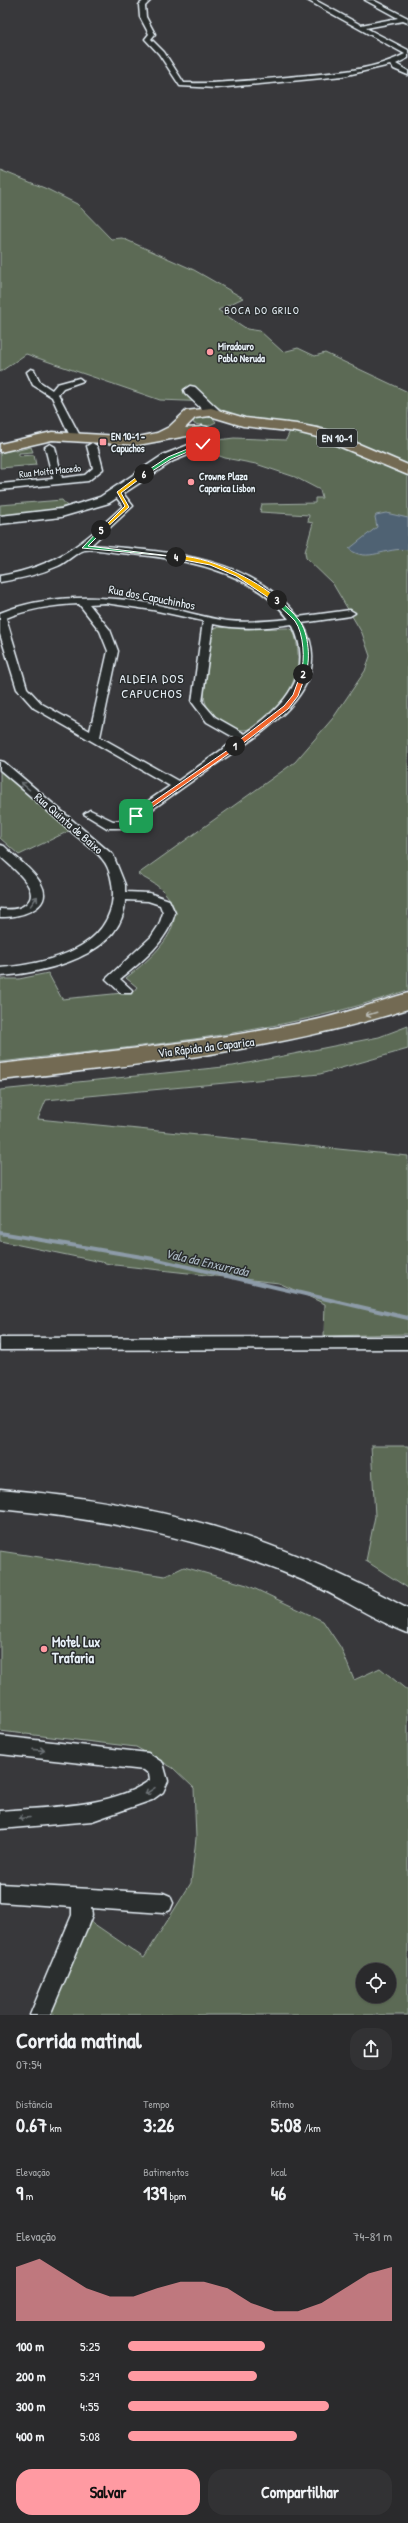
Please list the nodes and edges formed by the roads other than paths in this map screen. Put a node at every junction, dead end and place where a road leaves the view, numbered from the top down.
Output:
1 (148, 0) edge
2 (327, 0) edge
3 (368, 0) edge
4 (313, 1) edge
5 (406, 20) edge
6 (361, 27) junction
7 (408, 54) edge
8 (392, 63) junction
9 (408, 73) edge
10 (31, 372) dead end
11 (79, 381) dead end
12 (52, 394) junction
13 (186, 418) junction
14 (212, 424) junction
15 (75, 436) junction
16 (161, 437) junction
17 (92, 446) dead end
18 (50, 447) dead end
19 (0, 448) edge
20 (408, 470) edge
21 (58, 482) junction
22 (0, 487) edge
23 (114, 495) junction
24 (0, 520) edge
25 (84, 547) junction
26 (0, 579) edge
27 (81, 600) junction
28 (350, 613) dead end
29 (208, 621) junction
30 (298, 621) junction
31 (245, 739) junction
32 (94, 740) junction
33 (0, 764) edge
34 (179, 786) junction
35 (90, 814) dead end
36 (1, 850) edge
37 (120, 896) junction
38 (0, 913) edge
39 (0, 972) edge
40 (126, 990) dead end
41 (408, 1001) edge
42 (408, 1017) edge
43 (0, 1072) edge
44 (0, 1084) edge
45 (408, 1343) edge
46 (0, 1344) edge
47 (0, 1500) edge
48 (408, 1622) edge
49 (0, 1745) edge
50 (0, 1820) edge
51 (0, 1893) edge
52 (81, 1898) junction
53 (163, 1903) dead end
54 (40, 2015) edge

1 - 8 street
2 - 4 street
3 - 5 street
4 - 6 street
5 - 6 street
6 - 7 street
7 - 8 street
8 - 9 street
10 - 12 street
11 - 12 street
12 - 15 street
13 - 14 main road, EN 10-1
13 - 14 main road
13 - 14 street
13 - 16 main road, EN 10-1
14 - 16 main road, EN 10-1
14 - 20 main road, EN 10-1
14 - 23 street
15 - 16 main road, EN 10-1
15 - 19 main road, EN 10-1
17 - 21 street, Rua Moita Macedo
18 - 21 street
21 - 22 street, Rua Moita Macedo
23 - 24 street
23 - 25 street
25 - 26 street
25 - 30 street
27 - 29 street, Rua dos Capuchinhos
27 - 32 street
27 - 32 street, Rua dos Capuchinhos
28 - 30 street, Rua dos Capuchinhos
29 - 30 street, Rua dos Capuchinhos
29 - 31 street
30 - 31 street
31 - 34 street
32 - 34 street, Rua dos Capuchinhos
37 -> 33 street, Rua Quinta de Baixo
34 - 35 street
38 -> 36 street
37 - 39 street
37 - 40 street
41 -> 43 highway, Via Rápida da Caparica
42 - 44 highway, Via Rápida da Caparica
45 - 46 street
47 - 48 street
49 -> 50 street
51 - 52 street
52 - 53 street
52 - 54 street

